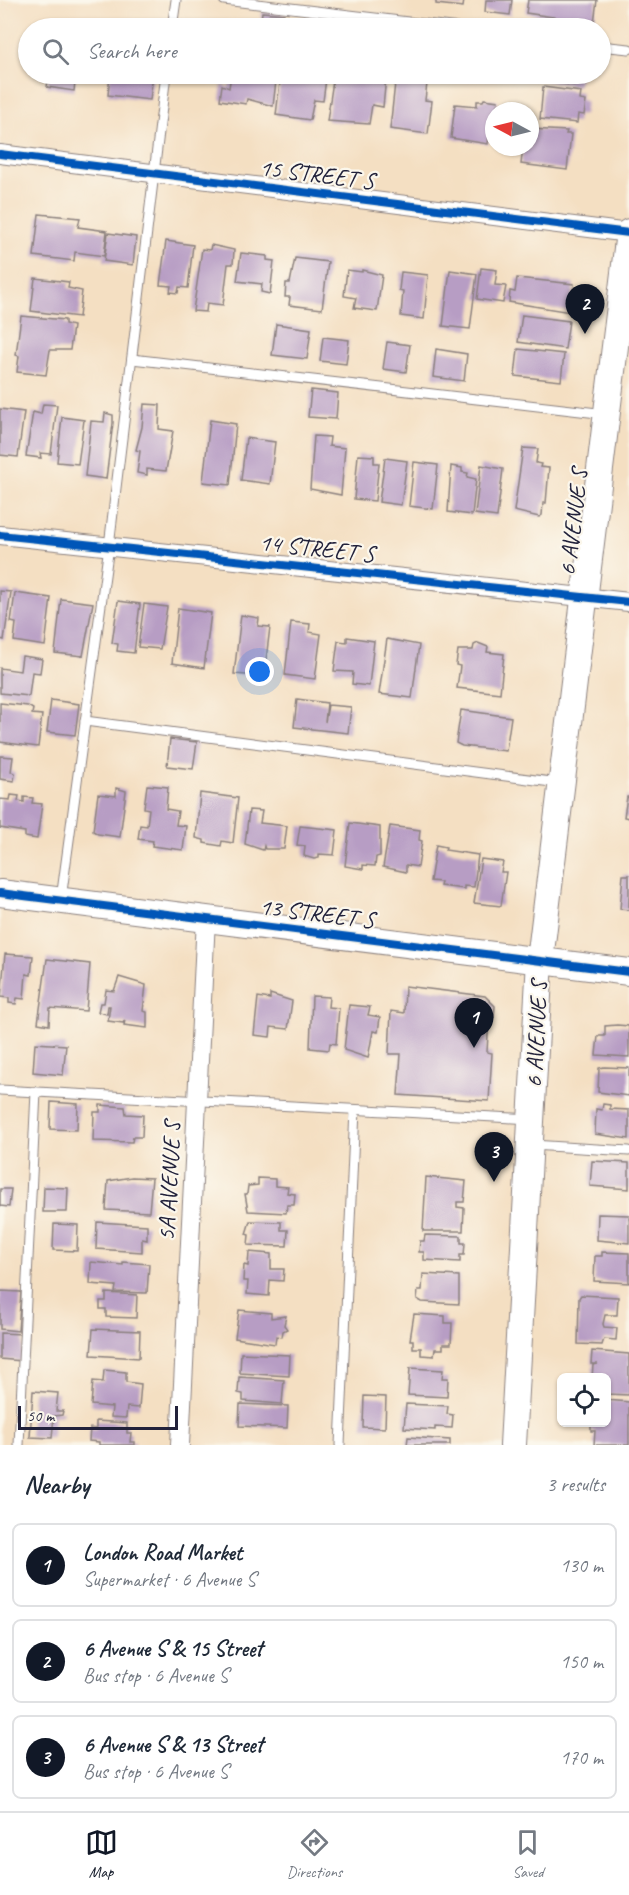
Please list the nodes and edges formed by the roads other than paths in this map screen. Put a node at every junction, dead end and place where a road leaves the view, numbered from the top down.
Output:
1 (176, 0) edge
2 (224, 0) edge
3 (173, 18) edge
4 (375, 18) edge
5 (611, 47) edge
6 (629, 49) edge
7 (165, 84) edge
8 (0, 154) edge
9 (154, 173) junction
10 (629, 232) edge
11 (132, 358) junction
12 (606, 414) junction
13 (0, 535) edge
14 (109, 546) junction
15 (583, 596) junction
16 (629, 602) edge
17 (85, 721) junction
18 (561, 783) junction
19 (0, 893) edge
20 (61, 901) junction
21 (206, 920) junction
22 (540, 960) junction
23 (629, 972) edge
24 (0, 1090) edge
25 (36, 1092) junction
26 (197, 1102) junction
27 (355, 1110) junction
28 (531, 1119) junction
29 (530, 1145) junction
30 (629, 1151) edge
31 (19, 1445) edge
32 (180, 1445) edge
33 (340, 1445) edge
34 (513, 1445) edge

1 - 3 lane
2 - 4 lane
5 - 6 lane
7 - 9 lane
8 - 9 street, 15 STREET S
9 - 10 street, 15 STREET S
9 - 11 lane
10 - 12 main road, 6 AVENUE S
11 - 12 lane
11 - 14 lane
12 - 15 main road, 6 AVENUE S
13 - 14 street, 14 STREET S
14 - 15 street, 14 STREET S
14 - 17 lane
15 - 16 street, 14 STREET S
15 - 18 main road, 6 AVENUE S
17 - 18 lane
17 - 20 lane
18 - 22 main road, 6 AVENUE S
19 - 20 main road, 13 STREET S
20 - 21 main road, 13 STREET S
21 - 22 main road, 13 STREET S
21 - 26 street, 5A AVENUE S
22 - 23 main road, 13 STREET S
22 - 28 main road, 6 AVENUE S
24 - 25 lane
25 - 26 lane
25 - 31 lane
26 - 27 lane
26 - 32 street, 5A AVENUE S
27 - 28 lane
27 - 33 lane
28 - 29 main road, 6 AVENUE S
29 - 30 lane
29 - 34 main road, 6 AVENUE S

